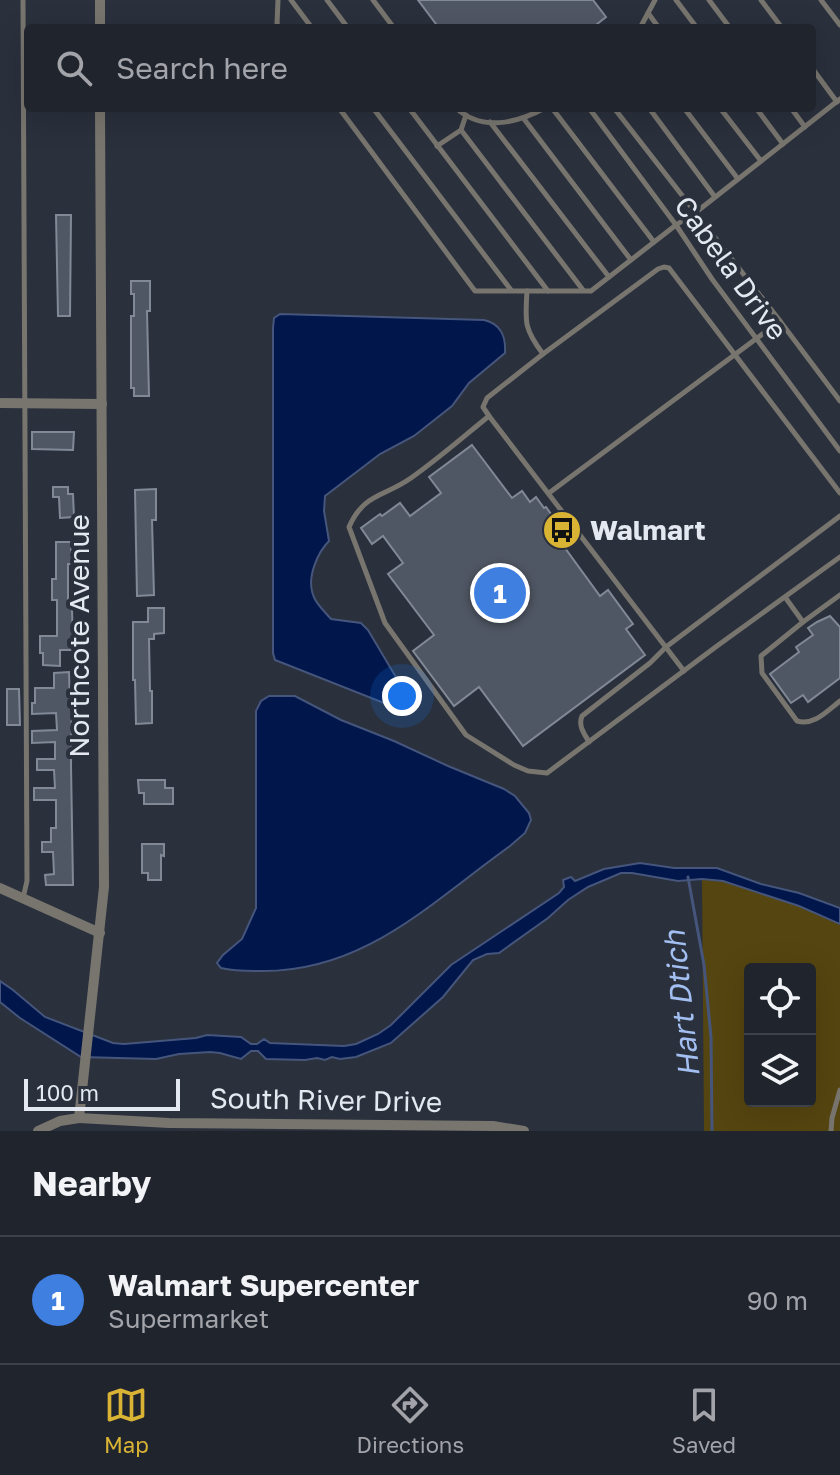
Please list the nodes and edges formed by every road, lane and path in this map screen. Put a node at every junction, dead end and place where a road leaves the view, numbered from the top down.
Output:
1 (23, 0) edge
2 (100, 0) edge
3 (278, 0) edge
4 (291, 0) edge
5 (327, 0) edge
6 (373, 0) edge
7 (655, 0) edge
8 (676, 0) edge
9 (709, 0) edge
10 (761, 0) edge
11 (821, 0) edge
12 (648, 13) junction
13 (100, 24) edge
14 (279, 24) edge
15 (309, 24) edge
16 (345, 24) edge
17 (391, 24) edge
18 (642, 24) edge
19 (656, 24) edge
20 (694, 24) edge
21 (727, 24) edge
22 (779, 24) edge
23 (840, 25) edge
24 (816, 73) edge
25 (839, 100) edge
26 (100, 112) edge
27 (342, 112) edge
28 (376, 112) edge
29 (412, 112) edge
30 (462, 112) edge
31 (537, 112) edge
32 (555, 112) edge
33 (592, 112) edge
34 (617, 112) edge
35 (652, 112) edge
36 (687, 112) edge
37 (723, 112) edge
38 (759, 112) edge
39 (794, 112) edge
40 (466, 115) junction
41 (524, 119) junction
42 (490, 122) junction
43 (805, 127) junction
44 (461, 130) junction
45 (783, 144) junction
46 (437, 146) junction
47 (761, 161) junction
48 (738, 179) junction
49 (715, 197) junction
50 (695, 213) junction
51 (676, 225) junction
52 (654, 242) junction
53 (631, 260) junction
54 (609, 277) junction
55 (511, 291) junction
56 (527, 291) junction
57 (548, 291) junction
58 (584, 291) junction
59 (780, 321) junction
60 (756, 338) junction
61 (543, 354) junction
62 (735, 354) junction
63 (840, 401) edge
64 (0, 403) edge
65 (25, 403) junction
66 (102, 404) junction
67 (489, 416) junction
68 (839, 449) edge
69 (549, 493) junction
70 (840, 493) edge
71 (840, 516) edge
72 (840, 557) edge
73 (840, 595) edge
74 (785, 597) junction
75 (803, 622) junction
76 (666, 647) junction
77 (684, 671) junction
78 (840, 701) edge
79 (589, 742) junction
80 (0, 888) edge
81 (23, 898) junction
82 (100, 933) junction
83 (840, 1090) edge
84 (79, 1118) junction
85 (169, 1127) edge
86 (38, 1131) edge
87 (524, 1131) edge
88 (831, 1131) edge

1 - 65 lane
2 - 13 street
3 - 14 lane
4 - 15 lane
5 - 16 lane
6 - 17 lane
7 - 12 lane
8 - 20 lane
9 - 21 lane
10 - 22 lane
11 - 23 lane
12 - 18 lane
12 - 19 lane
24 - 25 lane
25 - 43 lane
26 - 66 street, Northcote Avenue
27 - 55 lane
28 - 55 lane
29 - 46 lane
30 - 40 lane
31 - 41 lane
32 - 52 lane
33 - 51 lane, Cabela Drive
34 - 50 lane, Cabela Drive
35 - 49 lane
36 - 48 lane
37 - 47 lane
38 - 45 lane
39 - 43 lane
40 - 42 lane
40 - 44 lane
41 - 42 lane
41 - 53 lane
42 - 54 lane
43 - 45 lane
44 - 46 lane
44 - 58 lane
45 - 47 lane
46 - 57 lane
47 - 48 lane
48 - 49 lane
49 - 50 lane
50 - 51 lane
50 - 59 lane, Cabela Drive
51 - 52 lane
51 - 60 lane, Cabela Drive
52 - 53 lane
53 - 54 lane
54 - 58 lane
55 - 56 lane
56 - 57 lane
56 - 61 lane
57 - 58 lane
59 - 60 lane
59 - 63 lane, Cabela Drive
60 - 62 lane
60 - 68 lane, Cabela Drive
61 - 62 lane
61 - 67 lane
62 - 69 lane
62 - 70 lane
64 - 65 street
65 - 66 street
65 - 81 lane
66 - 82 street, Northcote Avenue
67 - 69 lane
67 - 79 lane
69 - 76 lane
71 - 76 lane
72 - 74 lane
73 - 75 lane
74 - 75 lane
74 - 77 lane
75 - 78 lane
76 - 77 lane
76 - 79 lane
77 - 79 lane
80 - 81 street
81 - 82 street
82 - 84 street, Northcote Avenue
83 - 88 lane
84 - 85 street, South River Drive
84 - 86 street
85 - 87 street, South River Drive

